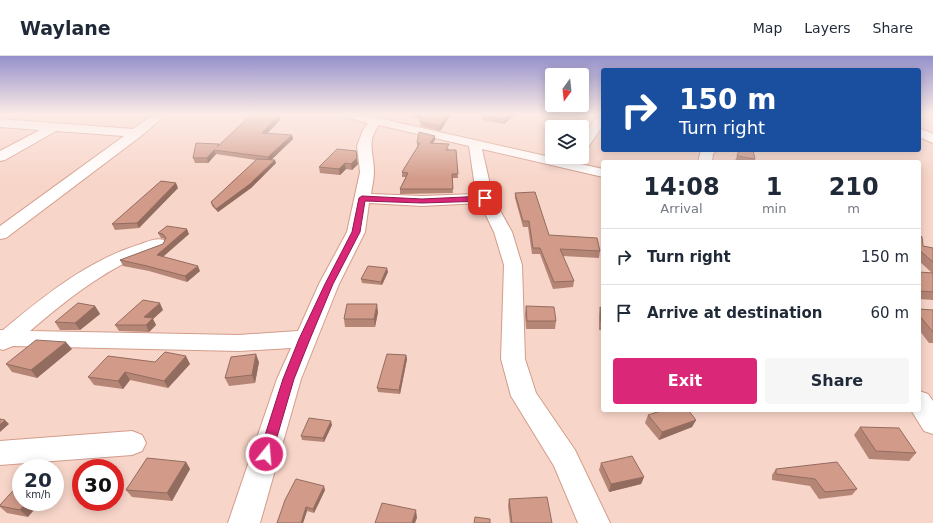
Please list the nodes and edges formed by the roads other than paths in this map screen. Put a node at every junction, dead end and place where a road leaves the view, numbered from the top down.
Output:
1 (38, 136) edge
2 (133, 136) edge
3 (367, 136) edge
4 (440, 136) edge
5 (475, 144) junction
6 (0, 157) edge
7 (545, 157) edge
8 (574, 164) edge
9 (601, 172) edge
10 (362, 198) junction
11 (485, 198) junction
12 (0, 234) edge
13 (158, 244) edge
14 (304, 339) junction
15 (3, 340) edge
16 (921, 404) edge
17 (933, 423) edge
18 (132, 443) dead end
19 (0, 453) edge
20 (244, 523) edge
21 (594, 523) edge

1 - 6 street
2 - 12 street
3 - 10 street
4 - 5 street
5 - 7 street
5 - 11 street
8 - 9 street
10 - 11 street
10 - 14 street
11 - 21 street
13 - 15 street
14 - 15 street
14 - 20 street
16 - 17 street
18 - 19 street

